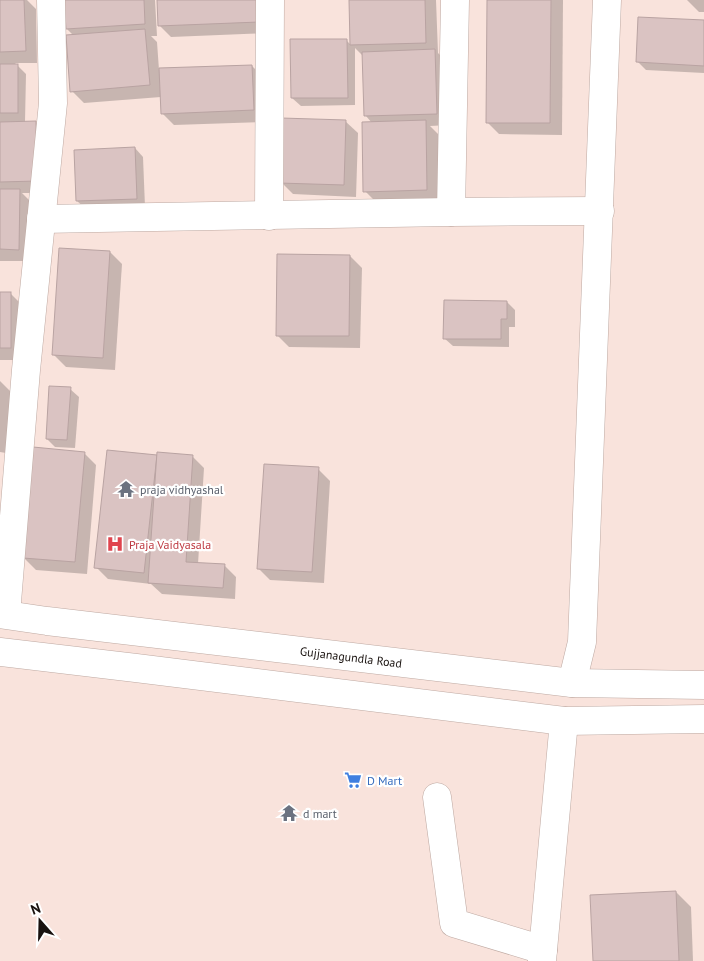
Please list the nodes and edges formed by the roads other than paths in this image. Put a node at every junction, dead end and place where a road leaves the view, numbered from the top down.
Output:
1 (52, 0) edge
2 (270, 0) edge
3 (455, 0) edge
4 (607, 0) edge
5 (600, 211) junction
6 (451, 212) junction
7 (269, 216) junction
8 (41, 219) junction
9 (3, 614) edge
10 (0, 652) edge
11 (572, 684) junction
12 (704, 685) edge
13 (704, 719) edge
14 (564, 721) junction
15 (437, 797) dead end
16 (542, 956) edge

1 - 8 main road
2 - 7 main road
3 - 6 main road
4 - 5 main road
5 - 6 main road
5 - 11 main road
6 - 7 main road
7 - 8 main road
8 - 9 main road
9 - 11 main road, Gujjanagundla Road
10 - 14 main road
11 - 12 main road, Gujjanagundla Road
11 - 14 main road
13 - 14 main road
14 - 16 main road
15 - 16 main road

